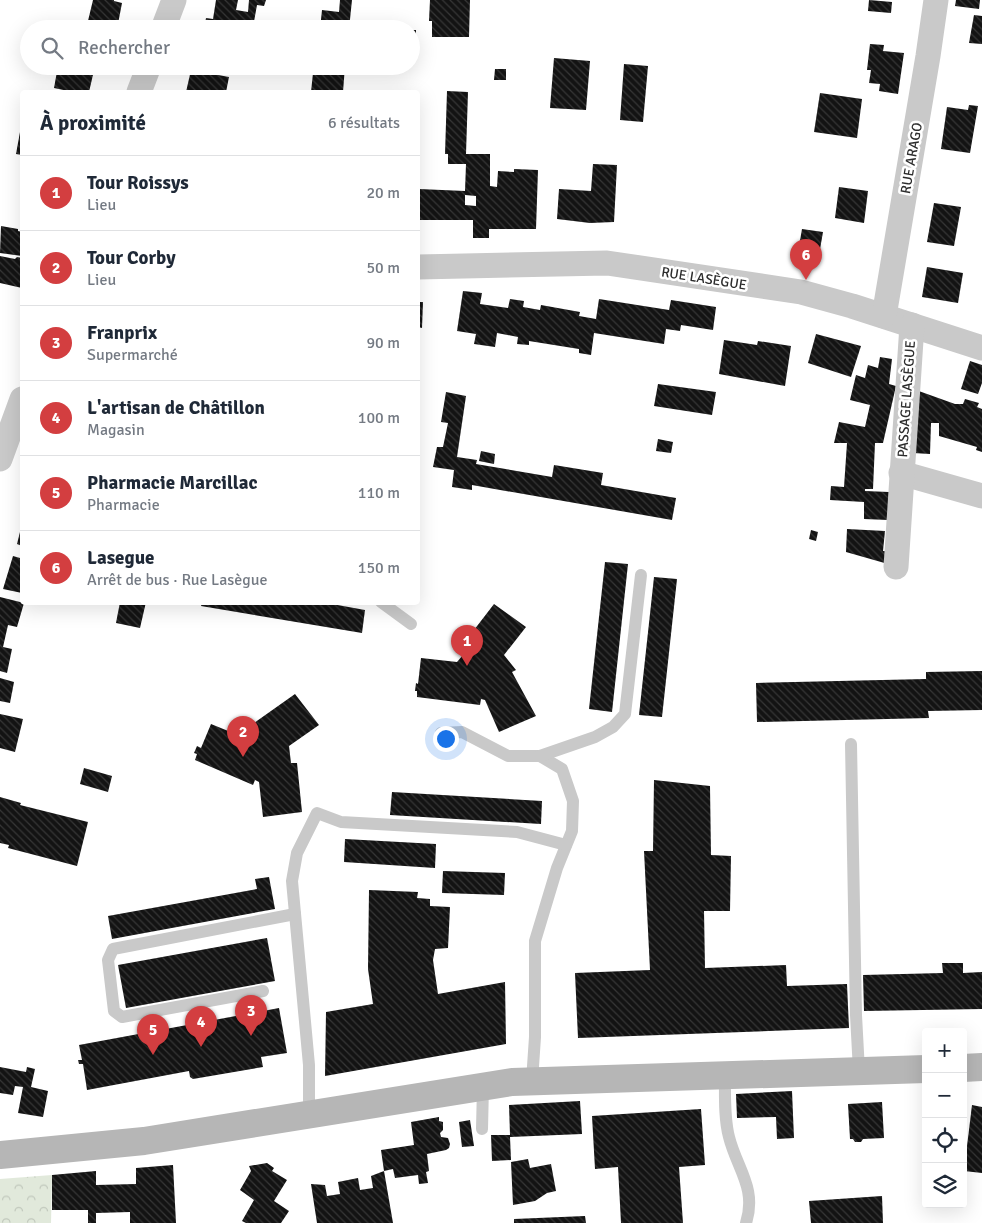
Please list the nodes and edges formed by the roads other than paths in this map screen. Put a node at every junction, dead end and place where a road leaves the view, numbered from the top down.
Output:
1 (174, 0) edge
2 (936, 0) edge
3 (166, 20) edge
4 (146, 75) edge
5 (140, 90) edge
6 (420, 267) edge
7 (884, 316) junction
8 (912, 325) junction
9 (982, 348) edge
10 (20, 403) edge
11 (5, 433) edge
12 (0, 459) edge
13 (901, 473) junction
14 (982, 496) edge
15 (896, 567) dead end
16 (641, 574) dead end
17 (384, 605) edge
18 (411, 624) dead end
19 (441, 733) dead end
20 (851, 744) dead end
21 (540, 756) junction
22 (566, 845) junction
23 (295, 914) junction
24 (264, 991) dead end
25 (982, 1067) edge
26 (967, 1068) edge
27 (922, 1069) edge
28 (859, 1071) junction
29 (725, 1075) junction
30 (532, 1081) junction
31 (483, 1086) junction
32 (309, 1114) junction
33 (482, 1129) dead end
34 (0, 1155) edge
35 (746, 1223) edge

1 - 3 street
2 - 7 street, RUE ARAGO
4 - 5 street
6 - 7 street, RUE LASÈGUE
7 - 8 street, RUE LASÈGUE
8 - 9 street, RUE LASÈGUE
8 - 13 street, PASSAGE LASÈGUE
10 - 11 street
11 - 12 street
13 - 14 street, PASSAGE LASÈGUE
13 - 15 street, PASSAGE LASÈGUE
16 - 21 lane
17 - 18 lane
19 - 21 lane
20 - 28 lane
21 - 22 lane
22 - 23 lane
22 - 30 lane
23 - 24 lane
23 - 32 lane
25 - 26 main road
27 - 28 main road
28 - 29 main road
29 - 30 main road
29 - 35 lane
30 - 31 main road
31 - 32 main road
31 - 33 lane
32 - 34 main road

